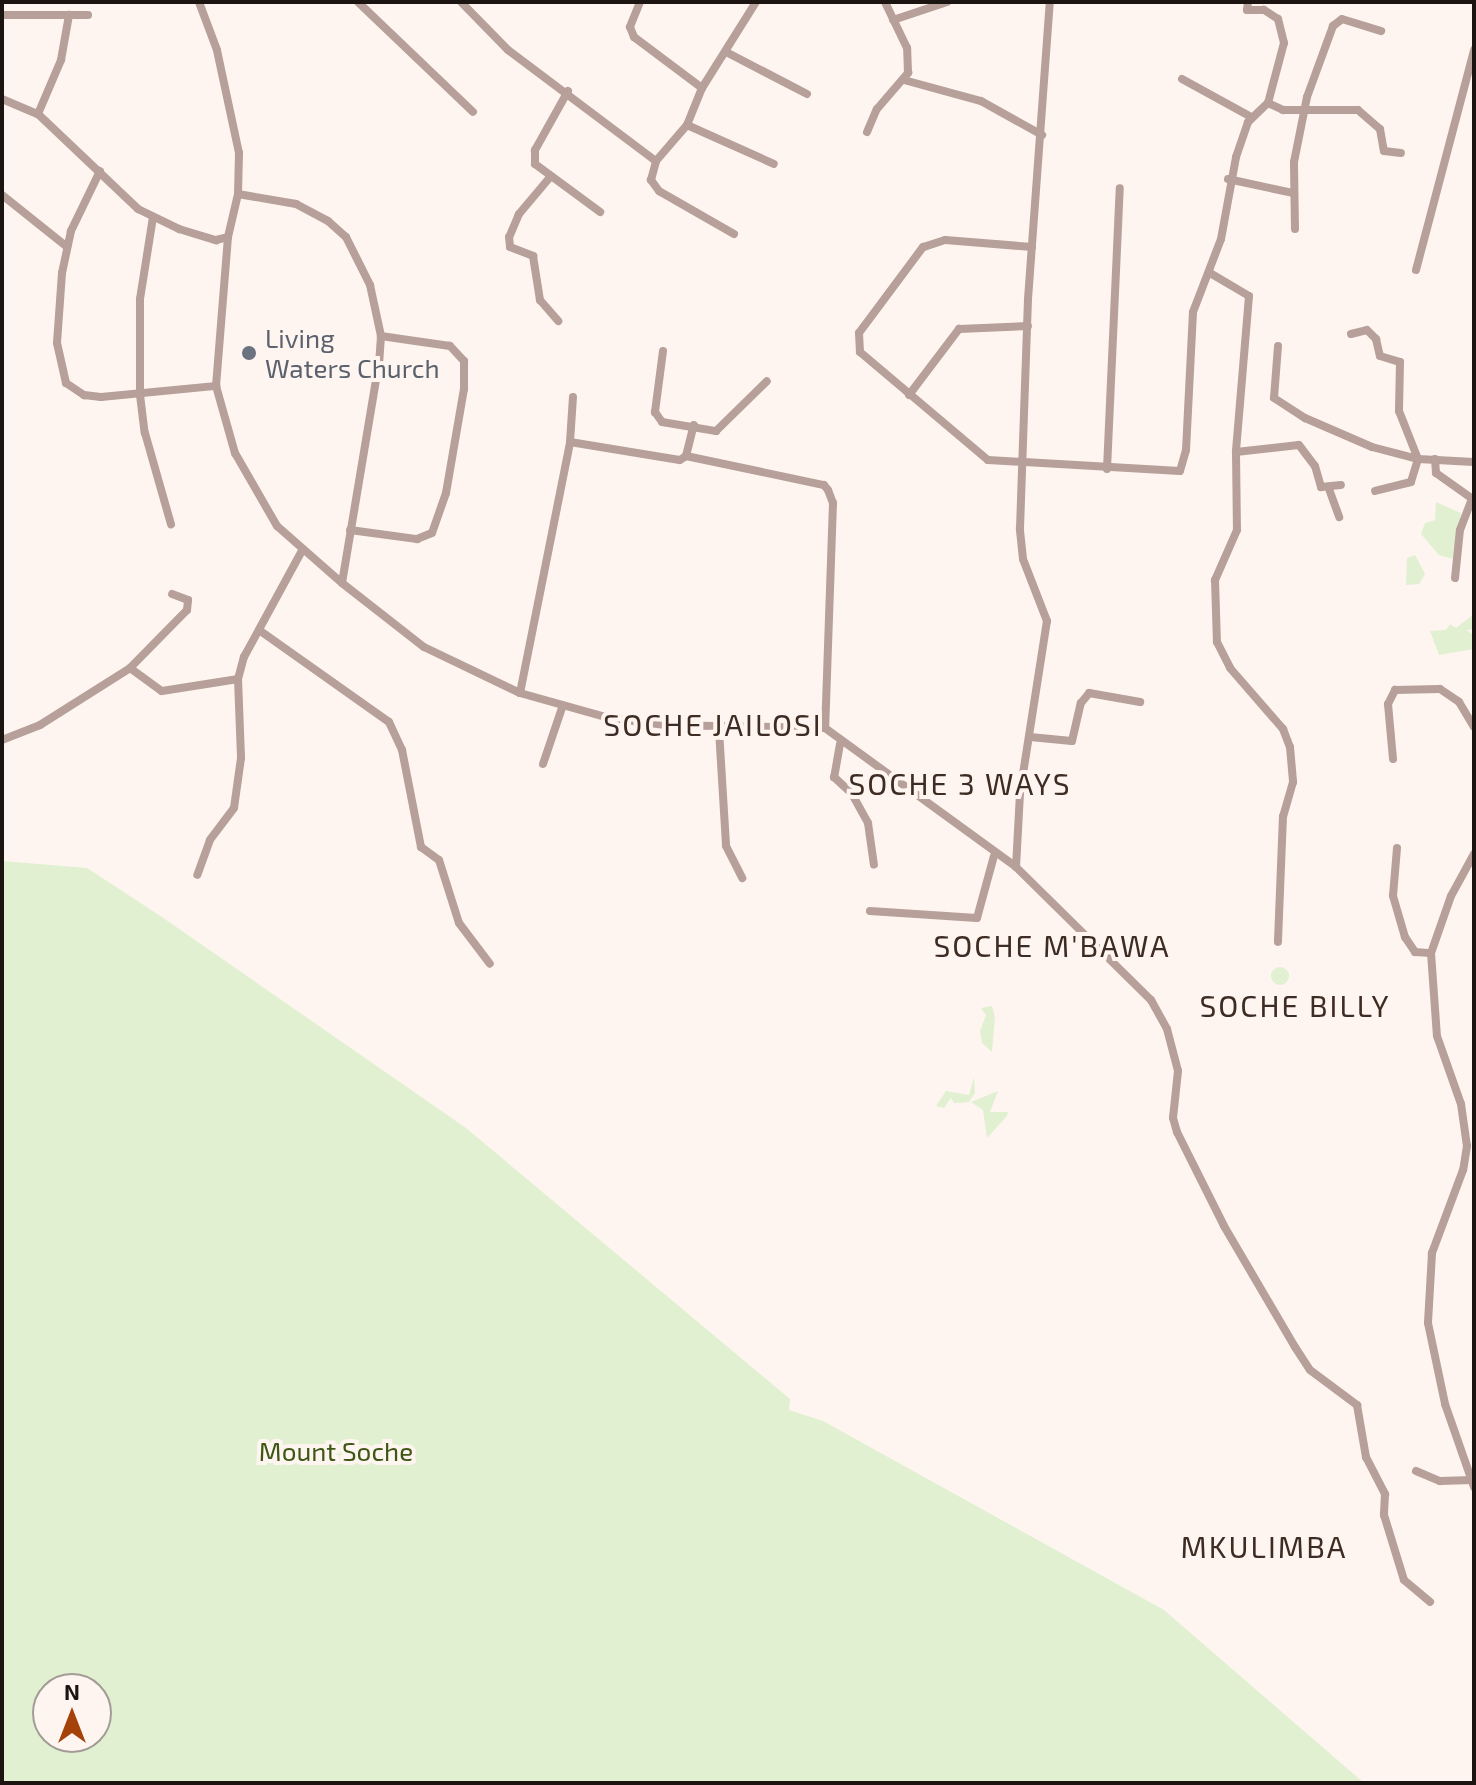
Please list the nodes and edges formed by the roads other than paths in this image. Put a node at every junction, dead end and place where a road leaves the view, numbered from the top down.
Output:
1 (199, 2) edge
2 (358, 2) edge
3 (461, 2) edge
4 (640, 2) edge
5 (756, 2) edge
6 (885, 2) edge
7 (947, 2) edge
8 (1050, 2) edge
9 (1248, 2) edge
10 (2, 15) edge
11 (69, 15) junction
12 (88, 15) dead end
13 (893, 20) junction
14 (1381, 31) dead end
15 (1474, 50) edge
16 (728, 53) junction
17 (1182, 79) dead end
18 (904, 80) junction
19 (702, 88) junction
20 (568, 91) junction
21 (807, 94) dead end
22 (2, 99) edge
23 (1268, 103) junction
24 (1306, 111) junction
25 (473, 112) dead end
26 (38, 114) junction
27 (1251, 117) junction
28 (687, 125) junction
29 (867, 132) dead end
30 (1042, 135) junction
31 (1401, 153) dead end
32 (656, 161) junction
33 (774, 164) dead end
34 (100, 171) junction
35 (551, 176) junction
36 (1228, 179) junction
37 (1120, 188) dead end
38 (1293, 193) junction
39 (238, 194) junction
40 (2, 195) edge
41 (600, 212) dead end
42 (153, 217) junction
43 (1295, 229) dead end
44 (734, 234) dead end
45 (228, 237) junction
46 (66, 246) junction
47 (1032, 247) junction
48 (1416, 270) dead end
49 (1210, 273) junction
50 (558, 321) dead end
51 (1028, 326) junction
52 (1351, 334) dead end
53 (381, 336) junction
54 (1278, 346) dead end
55 (663, 351) dead end
56 (767, 381) dead end
57 (216, 386) junction
58 (140, 395) junction
59 (909, 395) junction
60 (573, 397) dead end
61 (694, 425) junction
62 (570, 442) junction
63 (1236, 452) junction
64 (686, 456) junction
65 (1418, 459) junction
66 (1435, 459) junction
67 (1474, 462) edge
68 (1025, 465) junction
69 (1107, 469) junction
70 (1341, 485) dead end
71 (1329, 489) junction
72 (1375, 491) dead end
73 (1473, 499) edge
74 (1339, 517) dead end
75 (171, 524) dead end
76 (350, 530) junction
77 (303, 549) junction
78 (1455, 578) dead end
79 (342, 583) junction
80 (172, 594) dead end
81 (259, 630) junction
82 (130, 668) junction
83 (238, 679) junction
84 (520, 693) junction
85 (1140, 702) dead end
86 (563, 705) junction
87 (1474, 727) edge
88 (825, 728) junction
89 (719, 730) junction
90 (1030, 737) junction
91 (2, 740) edge
92 (840, 744) junction
93 (1393, 759) dead end
94 (543, 764) dead end
95 (1397, 848) dead end
96 (1474, 854) edge
97 (994, 856) junction
98 (874, 865) dead end
99 (1016, 867) junction
100 (197, 875) dead end
101 (742, 878) dead end
102 (870, 911) dead end
103 (1278, 942) dead end
104 (1431, 953) junction
105 (490, 964) dead end
106 (1462, 1173) junction
107 (1474, 1177) edge
108 (1416, 1471) dead end
109 (1473, 1484) edge
110 (1430, 1602) dead end

1 - 39 street
2 - 25 street
3 - 20 street
4 - 19 street
5 - 16 street
6 - 13 street
7 - 13 street
8 - 30 street
9 - 23 street
10 - 11 street
11 - 12 street
11 - 26 street
13 - 18 street
14 - 24 street
15 - 48 street
16 - 19 street
16 - 21 street
17 - 27 street
18 - 29 street
18 - 30 street
19 - 28 street
20 - 32 street
20 - 35 street
22 - 26 street
23 - 24 street
23 - 27 street
24 - 31 street
24 - 38 street
26 - 34 street
27 - 36 street
28 - 32 street
28 - 33 street
30 - 47 street
32 - 44 street
34 - 42 street
34 - 46 street
35 - 41 street
35 - 50 street
36 - 38 street
36 - 49 street
37 - 69 street
38 - 43 street
39 - 45 street
39 - 53 street
40 - 46 street
42 - 45 street
42 - 58 street
45 - 57 street
46 - 58 street
47 - 51 street
47 - 59 street
49 - 63 street
49 - 69 street
51 - 59 street
51 - 68 street
52 - 65 street
53 - 76 street
53 - 76 street
54 - 65 street
55 - 61 street
56 - 61 street
57 - 58 street
57 - 77 street
58 - 75 street
59 - 68 street
60 - 62 street
61 - 64 street
62 - 64 street
62 - 84 street
63 - 71 street
63 - 103 street
64 - 88 street
65 - 66 street
65 - 72 street
66 - 67 street
66 - 73 street
68 - 69 street
68 - 90 street
70 - 71 street
71 - 74 street
73 - 78 street
76 - 79 street
77 - 79 street
77 - 81 street
79 - 84 street
80 - 82 street
81 - 83 street
81 - 105 street
82 - 83 street
82 - 91 street
83 - 100 street
84 - 86 street
85 - 90 street
86 - 89 street
86 - 94 street
87 - 93 street
88 - 89 street
88 - 92 street
89 - 101 street
90 - 99 street
92 - 97 street
92 - 98 street
95 - 104 street
96 - 104 street
97 - 99 street
97 - 102 street
99 - 110 street
104 - 106 street
106 - 107 street
106 - 109 street
108 - 109 street

